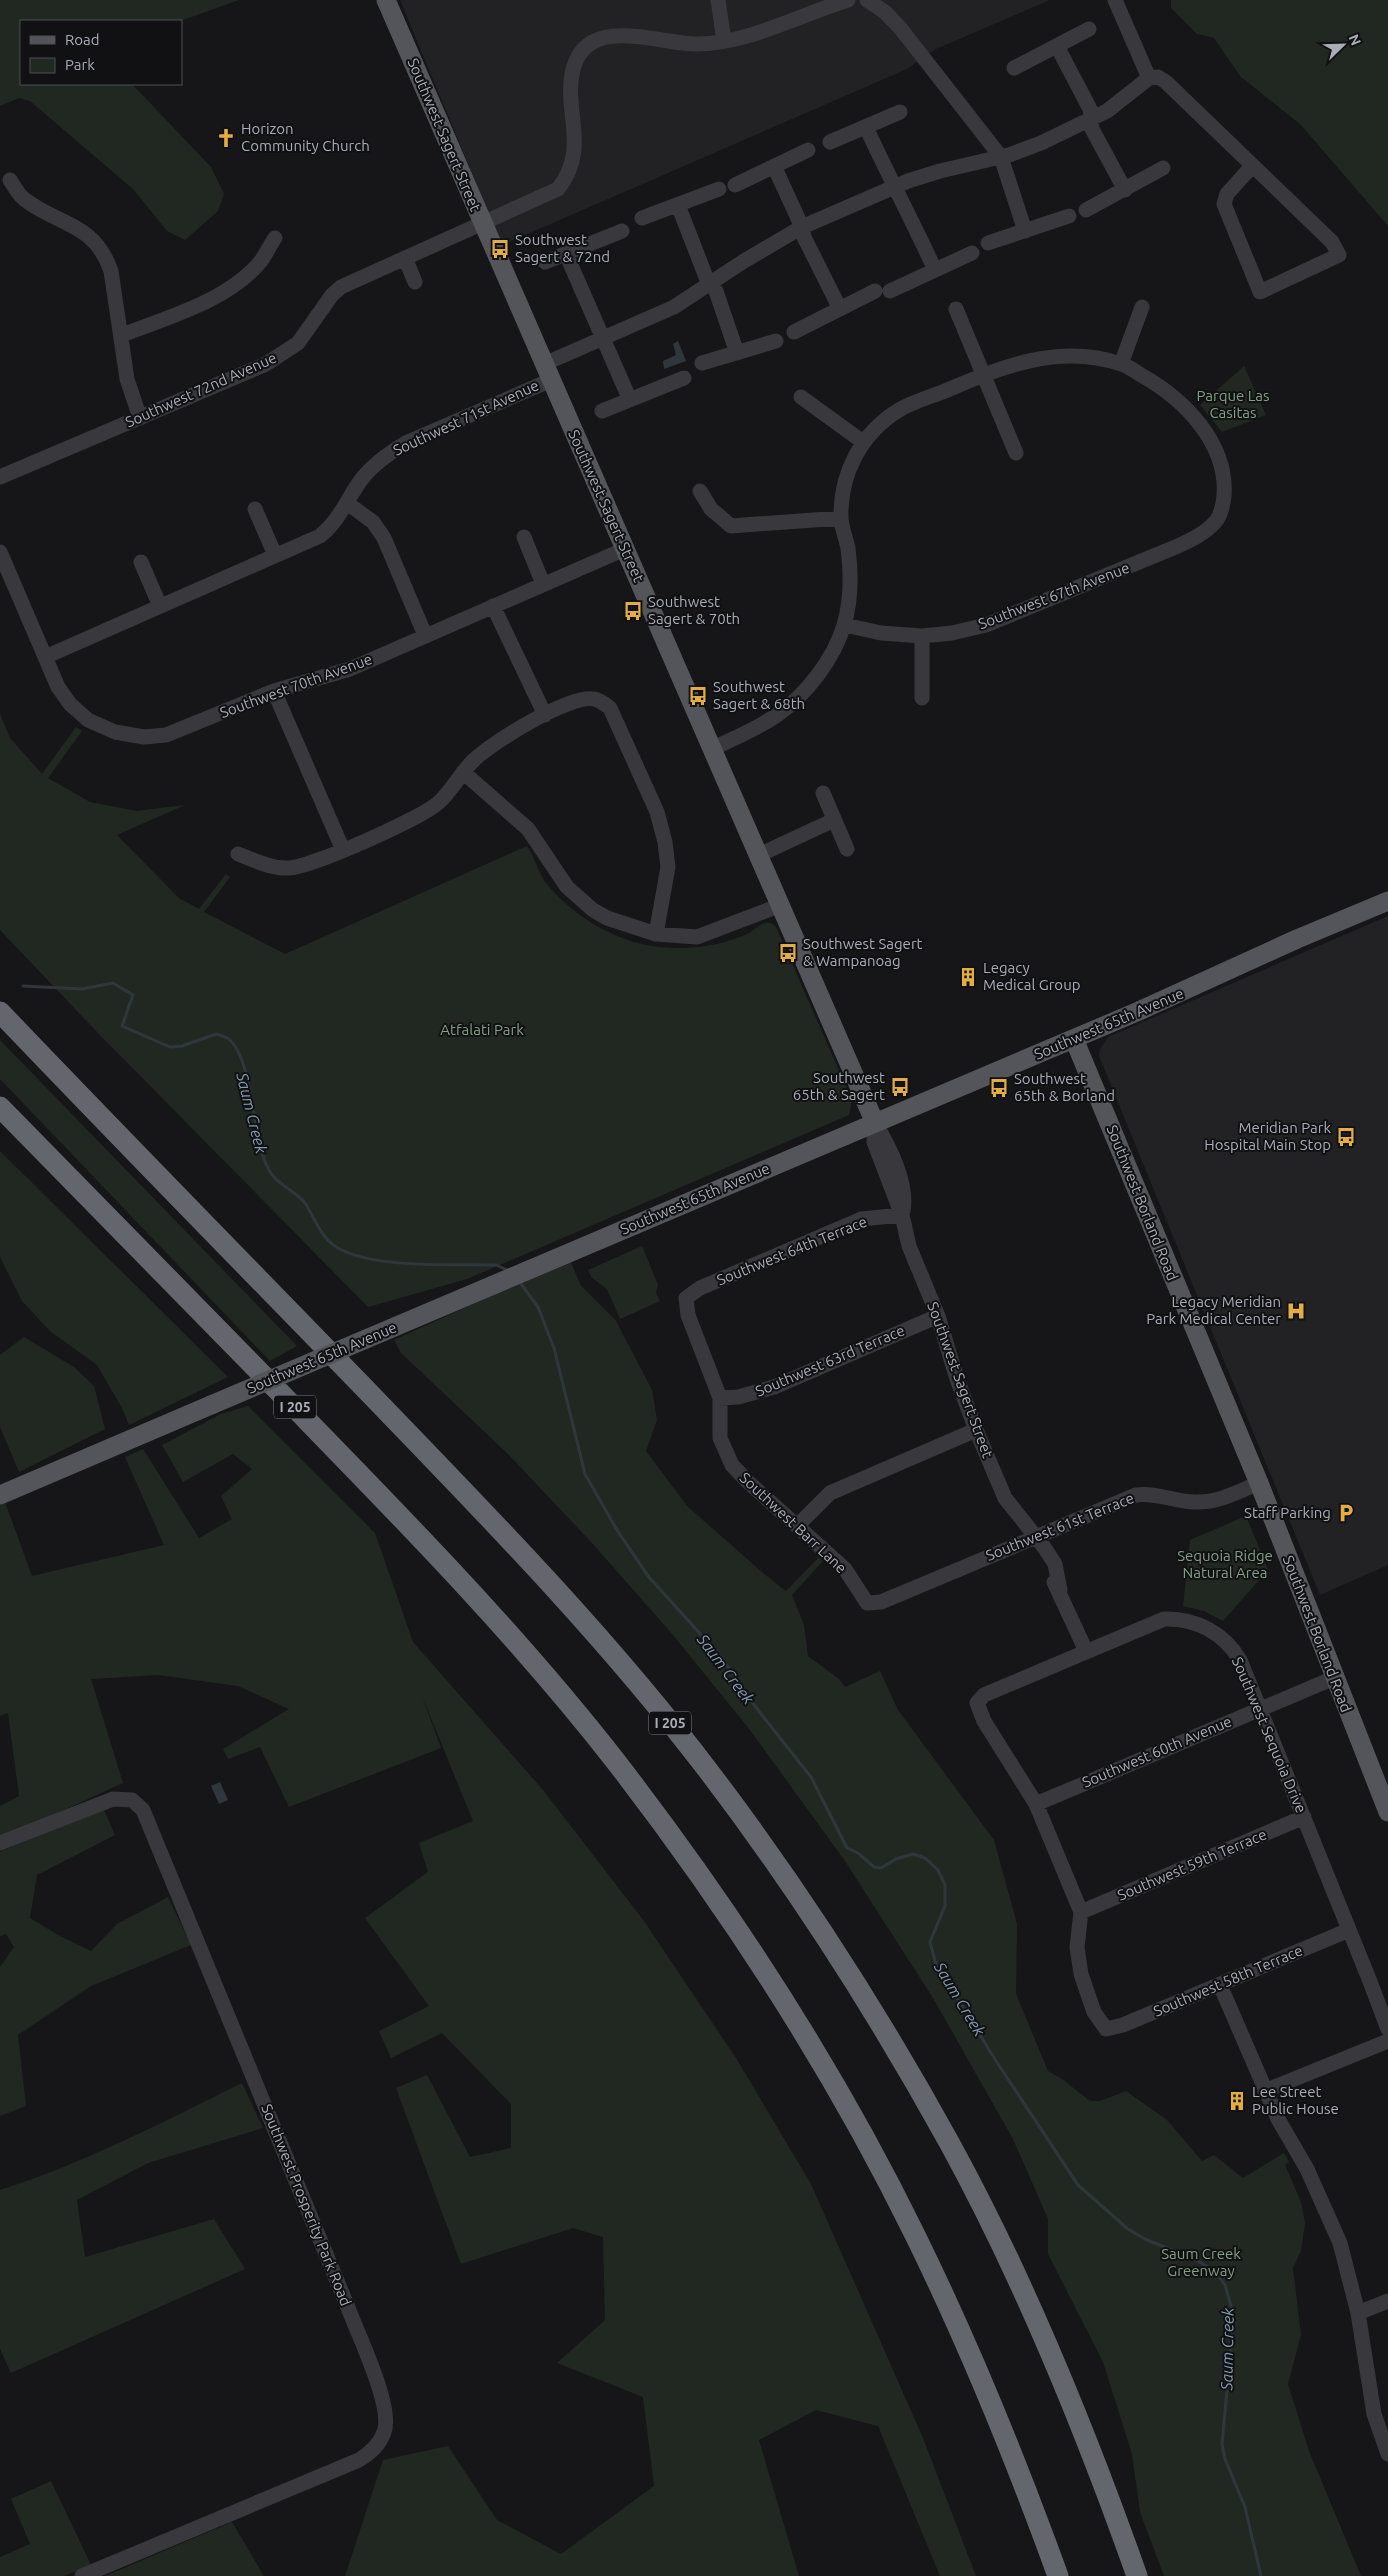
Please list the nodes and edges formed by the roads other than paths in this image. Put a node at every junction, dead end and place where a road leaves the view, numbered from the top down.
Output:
1 (386, 0) edge
2 (718, 0) edge
3 (848, 0) edge
4 (867, 0) edge
5 (1115, 0) edge
6 (1089, 29) dead end
7 (724, 41) junction
8 (1057, 46) junction
9 (1014, 68) dead end
10 (1149, 78) junction
11 (900, 112) dead end
12 (1092, 119) junction
13 (866, 127) junction
14 (830, 142) dead end
15 (808, 150) dead end
16 (1000, 157) junction
17 (774, 166) junction
18 (1252, 166) junction
19 (1163, 168) dead end
20 (10, 180) dead end
21 (735, 185) dead end
22 (894, 188) junction
23 (719, 189) dead end
24 (1125, 190) junction
25 (678, 205) junction
26 (1086, 210) dead end
27 (1069, 216) dead end
28 (642, 218) dead end
29 (483, 225) junction
30 (802, 227) junction
31 (1025, 231) junction
32 (622, 232) dead end
33 (275, 238) dead end
34 (988, 243) dead end
35 (972, 253) dead end
36 (566, 254) junction
37 (405, 258) junction
38 (545, 262) dead end
39 (935, 270) junction
40 (415, 282) dead end
41 (711, 284) junction
42 (1142, 307) dead end
43 (840, 309) junction
44 (956, 309) dead end
45 (794, 332) dead end
46 (122, 335) junction
47 (603, 339) junction
48 (776, 341) dead end
49 (737, 353) junction
50 (702, 363) dead end
51 (1121, 364) junction
52 (547, 372) junction
53 (983, 375) junction
54 (684, 378) dead end
55 (801, 397) dead end
56 (630, 400) junction
57 (602, 411) dead end
58 (140, 418) junction
59 (863, 442) junction
60 (1016, 453) dead end
61 (0, 477) edge
62 (700, 491) dead end
63 (348, 503) junction
64 (255, 509) dead end
65 (841, 518) junction
66 (524, 537) dead end
67 (624, 549) junction
68 (0, 552) edge
69 (275, 555) junction
70 (141, 562) dead end
71 (543, 584) junction
72 (160, 606) junction
73 (493, 606) junction
74 (845, 624) junction
75 (425, 635) junction
76 (922, 636) junction
77 (44, 657) junction
78 (274, 691) junction
79 (922, 698) dead end
80 (545, 715) junction
81 (712, 749) junction
82 (463, 772) junction
83 (823, 793) dead end
84 (834, 820) junction
85 (847, 849) dead end
86 (342, 850) junction
87 (238, 854) dead end
88 (759, 856) junction
89 (1388, 901) edge
90 (781, 905) junction
91 (656, 934) junction
92 (0, 1012) edge
93 (1074, 1039) junction
94 (0, 1107) edge
95 (875, 1122) junction
96 (902, 1214) junction
97 (686, 1298) joint
98 (938, 1316) junction
99 (720, 1398) junction
100 (976, 1430) junction
101 (1258, 1483) junction
102 (0, 1495) edge
103 (798, 1525) junction
104 (1034, 1536) junction
105 (867, 1603) joint
106 (1086, 1651) junction
107 (1334, 1678) junction
108 (1259, 1708) junction
109 (1036, 1804) junction
110 (1388, 1812) edge
111 (1304, 1817) junction
112 (0, 1843) edge
113 (1080, 1912) junction
114 (1349, 1930) junction
115 (1220, 1985) junction
116 (1388, 2029) edge
117 (1388, 2041) edge
118 (1265, 2091) junction
119 (1388, 2301) edge
120 (1358, 2313) junction
121 (1384, 2429) edge
122 (1388, 2454) edge
123 (82, 2576) edge
124 (1058, 2576) edge
125 (1137, 2576) edge

1 - 29 main road, Southwest Sagert Street
2 - 7 street
3 - 7 street, Southwest 72nd Avenue
4 - 16 street
5 - 10 street
6 - 8 street
7 - 29 street, Southwest 72nd Avenue
8 - 9 street
8 - 12 street
10 - 12 street, Southwest 71st Avenue
10 - 18 street
11 - 13 street
12 - 16 street, Southwest 71st Avenue
12 - 24 street
13 - 14 street
13 - 22 street
15 - 17 street
16 - 22 street, Southwest 71st Avenue
16 - 31 street
17 - 21 street
17 - 30 street
18 - 18 street
19 - 24 street
20 - 46 street
22 - 30 street, Southwest 71st Avenue
22 - 39 street
23 - 25 street
24 - 26 street
25 - 28 street
25 - 41 street
27 - 31 street
29 - 37 street, Southwest 72nd Avenue
29 - 52 main road, Southwest Sagert Street
30 - 41 street, Southwest 71st Avenue
30 - 43 street
31 - 34 street
32 - 36 street
33 - 46 street
35 - 39 street
36 - 38 street
36 - 47 street
37 - 40 street
37 - 58 street, Southwest 72nd Avenue
39 - 43 street
41 - 47 street, Southwest 71st Avenue
41 - 49 street
42 - 51 street
43 - 45 street
44 - 53 street
46 - 58 street
47 - 52 street, Southwest 71st Avenue
47 - 56 street
48 - 49 street
49 - 50 street
51 - 53 street, Southwest 67th Avenue
51 - 76 street, Southwest 67th Avenue
52 - 63 street, Southwest 71st Avenue
52 - 67 main road, Southwest Sagert Street
53 - 59 street, Southwest 67th Avenue
53 - 60 street
54 - 56 street
55 - 59 street
56 - 57 street
58 - 61 street, Southwest 72nd Avenue
59 - 65 street, Southwest 67th Avenue
62 - 65 street
63 - 69 street, Southwest 71st Avenue
63 - 75 street
64 - 69 street
65 - 74 street, Southwest 67th Avenue
66 - 71 street
67 - 71 street, Southwest 70th Avenue
67 - 81 main road, Southwest Sagert Street
68 - 77 street, Southwest 70th Avenue
69 - 72 street, Southwest 71st Avenue
70 - 72 street
71 - 73 street, Southwest 70th Avenue
72 - 77 street, Southwest 71st Avenue
73 - 75 street, Southwest 70th Avenue
73 - 80 street
74 - 76 street, Southwest 67th Avenue
74 - 81 street
75 - 78 street, Southwest 70th Avenue
76 - 79 street
77 - 78 street, Southwest 70th Avenue
78 - 86 street
80 - 82 street
80 - 91 street
81 - 88 main road, Southwest Sagert Street
82 - 86 street
82 - 91 street
83 - 84 street
84 - 85 street
84 - 88 street
86 - 87 street
88 - 90 main road, Southwest Sagert Street
89 - 93 main road, Southwest 65th Avenue
90 - 91 street
90 - 95 main road, Southwest Sagert Street
92 - 125 highway, I 205
93 - 95 main road, Southwest 65th Avenue
93 - 101 main road, Southwest Borland Road
94 - 124 highway, I 205
95 - 96 street, Southwest Sagert Street
95 - 102 main road, Southwest 65th Avenue, bridge
96 - 97 street, Southwest 64th Terrace
96 - 98 street, Southwest Sagert Street
97 - 99 street, Southwest Barr Lane
98 - 99 street, Southwest 63rd Terrace
98 - 100 street, Southwest Sagert Street
99 - 103 street, Southwest Barr Lane
100 - 103 street
100 - 104 street, Southwest Sagert Street
101 - 104 street, Southwest 61st Terrace
101 - 107 main road, Southwest Borland Road
103 - 105 street, Southwest Barr Lane
104 - 105 street, Southwest 61st Terrace
104 - 106 street, Southwest Sagert Street
106 - 108 street, Southwest Sequoia Drive
106 - 109 street, Southwest Sequoia Drive
107 - 108 street, Southwest 60th Avenue
107 - 110 main road, Southwest Borland Road
108 - 109 street, Southwest 60th Avenue
108 - 111 street, Southwest Sequoia Drive
109 - 113 street
111 - 113 street, Southwest 59th Terrace
111 - 114 street, Southwest Sequoia Drive
112 - 123 street, Southwest Prosperity Park Road
113 - 115 street, Southwest 58th Terrace
114 - 115 street, Southwest 58th Terrace
114 - 116 street, Southwest Sequoia Drive
115 - 118 street
117 - 118 street
118 - 120 street
119 - 120 street
120 - 121 street
121 - 122 street

